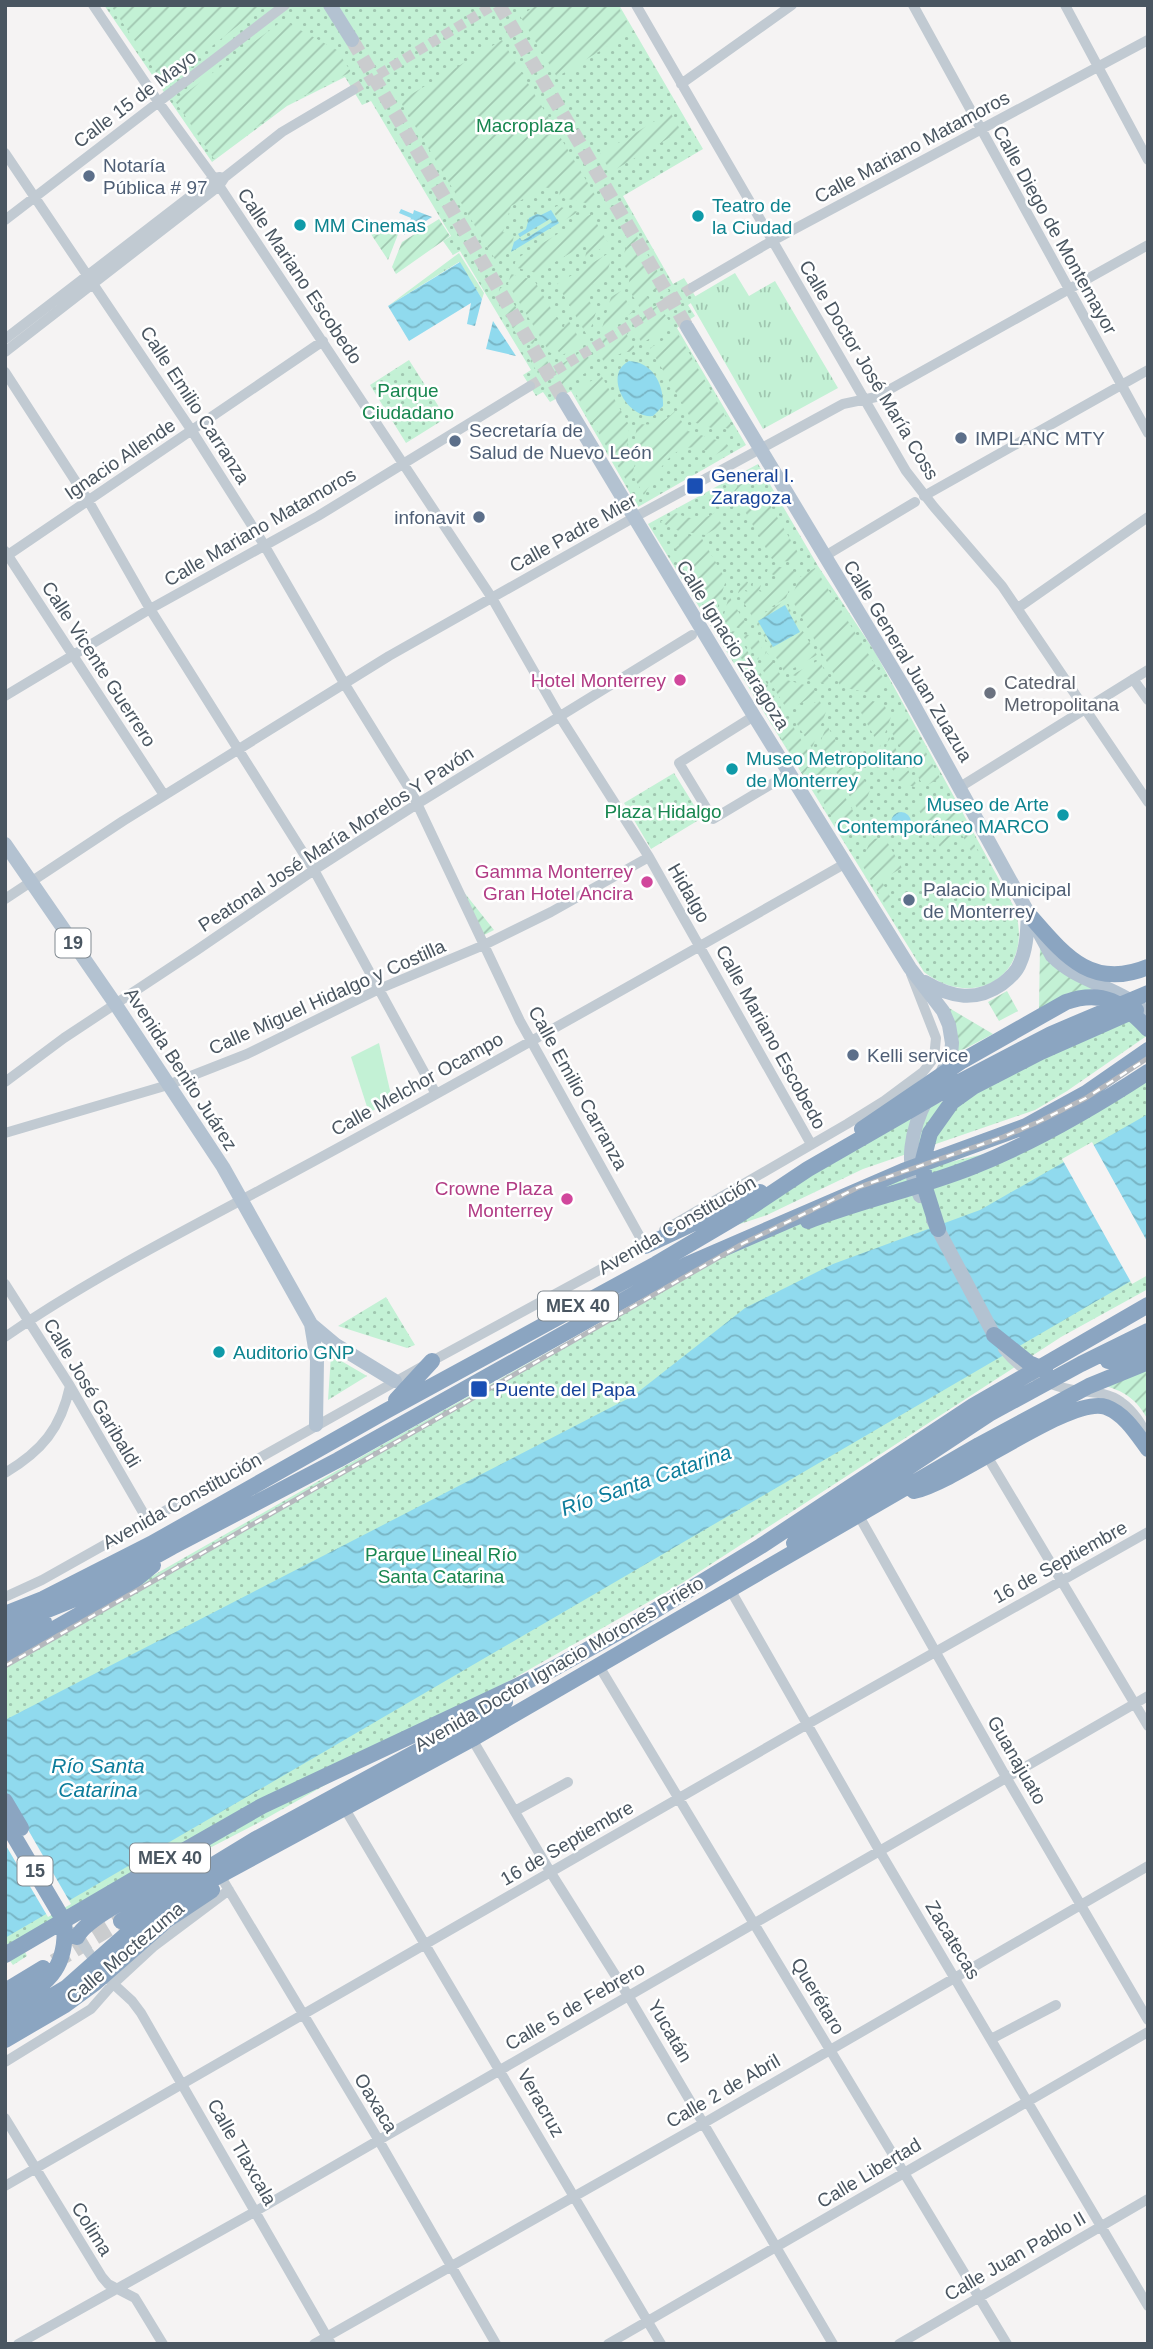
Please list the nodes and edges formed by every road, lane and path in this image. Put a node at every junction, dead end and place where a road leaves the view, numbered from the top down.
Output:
1 (93, 5) edge
2 (285, 5) edge
3 (330, 5) edge
4 (636, 5) edge
5 (792, 5) edge
6 (913, 5) edge
7 (1065, 5) edge
8 (352, 40) tunnel mouth
9 (1148, 40) edge
10 (1098, 67) junction
11 (681, 84) junction
12 (354, 90) tunnel mouth
13 (159, 103) junction
14 (981, 130) junction
15 (5, 153) edge
16 (1148, 160) edge
17 (219, 180) junction
18 (34, 198) junction
19 (5, 220) edge
20 (772, 241) junction
21 (1148, 245) edge
22 (91, 279) junction
23 (694, 287) tunnel mouth
24 (1068, 291) junction
25 (687, 327) tunnel mouth
26 (5, 339) edge
27 (323, 341) junction
28 (5, 352) edge
29 (1148, 370) edge
30 (5, 372) edge
31 (1120, 385) junction
32 (530, 386) tunnel mouth
33 (563, 399) tunnel mouth
34 (863, 399) junction
35 (192, 431) junction
36 (1148, 433) edge
37 (759, 449) junction
38 (404, 463) junction
39 (919, 499) junction
40 (89, 502) junction
41 (1148, 517) edge
42 (634, 518) junction
43 (265, 547) junction
44 (830, 552) dead end
45 (6, 555) edge
46 (492, 598) junction
47 (1018, 608) junction
48 (150, 609) junction
49 (692, 635) dead end
50 (72, 655) junction
51 (1148, 670) edge
52 (1133, 679) junction
53 (344, 682) junction
54 (5, 696) edge
55 (1148, 699) edge
56 (1084, 709) junction
57 (754, 716) junction
58 (559, 717) junction
59 (239, 750) junction
60 (790, 774) junction
61 (960, 787) junction
62 (164, 795) junction
63 (1148, 802) edge
64 (417, 804) junction
65 (5, 844) edge
66 (649, 857) junction
67 (846, 863) junction
68 (314, 870) junction
69 (31, 881) junction
70 (5, 899) edge
71 (1030, 914) junction
72 (484, 945) junction
73 (700, 946) junction
74 (1148, 967) edge
75 (914, 973) junction
76 (379, 989) junction
77 (1148, 993) edge
78 (1148, 1004) edge
79 (116, 1005) junction
80 (1148, 1016) edge
81 (1148, 1029) edge
82 (532, 1041) junction
83 (1148, 1050) edge
84 (1148, 1072) edge
85 (5, 1082) edge
86 (168, 1084) junction
87 (436, 1094) junction
88 (5, 1133) edge
89 (811, 1144) junction
90 (808, 1169) junction
91 (242, 1200) junction
92 (938, 1229) junction
93 (645, 1246) junction
94 (688, 1264) junction
95 (5, 1284) edge
96 (1148, 1305) edge
97 (28, 1321) junction
98 (311, 1324) junction
99 (1148, 1331) edge
100 (994, 1335) junction
101 (5, 1338) edge
102 (1148, 1345) edge
103 (432, 1360) junction
104 (1148, 1362) edge
105 (395, 1381) junction
106 (70, 1386) junction
107 (386, 1411) junction
108 (316, 1425) junction
109 (1148, 1437) edge
110 (1148, 1449) edge
111 (987, 1456) junction
112 (338, 1460) junction
113 (5, 1473) edge
114 (891, 1497) junction
115 (224, 1504) junction
116 (859, 1516) junction
117 (148, 1521) junction
118 (1148, 1532) edge
119 (172, 1547) junction
120 (1062, 1581) junction
121 (730, 1591) junction
122 (87, 1594) junction
123 (5, 1597) edge
124 (5, 1614) edge
125 (5, 1627) edge
126 (5, 1642) edge
127 (936, 1652) junction
128 (5, 1657) edge
129 (599, 1666) junction
130 (1148, 1696) edge
131 (1135, 1704) junction
132 (806, 1725) junction
133 (1148, 1726) edge
134 (462, 1728) junction
135 (1006, 1777) junction
136 (568, 1782) dead end
137 (679, 1799) junction
138 (5, 1801) edge
139 (345, 1809) junction
140 (515, 1811) junction
141 (5, 1821) edge
142 (251, 1842) junction
143 (879, 1850) junction
144 (239, 1866) junction
145 (1148, 1866) edge
146 (551, 1873) junction
147 (227, 1886) junction
148 (1080, 1905) junction
149 (64, 1921) junction
150 (121, 1921) tunnel mouth
151 (88, 1923) junction
152 (753, 1923) junction
153 (77, 1937) junction
154 (426, 1943) junction
155 (5, 1955) edge
156 (43, 1968) tunnel mouth
157 (955, 1978) junction
158 (110, 1982) junction
159 (5, 1991) edge
160 (629, 1997) junction
161 (1056, 2005) dead end
162 (5, 2007) edge
163 (303, 2016) junction
164 (1148, 2020) edge
165 (5, 2024) edge
166 (1148, 2032) edge
167 (991, 2039) junction
168 (5, 2040) edge
169 (830, 2050) junction
170 (5, 2062) edge
171 (501, 2069) junction
172 (183, 2084) junction
173 (1027, 2099) junction
174 (5, 2118) edge
175 (704, 2123) junction
176 (378, 2139) junction
177 (35, 2169) junction
178 (904, 2172) junction
179 (5, 2186) edge
180 (575, 2196) junction
181 (1148, 2199) edge
182 (256, 2211) junction
183 (1101, 2226) junction
184 (776, 2248) junction
185 (450, 2268) junction
186 (116, 2289) junction
187 (979, 2297) junction
188 (1148, 2305) edge
189 (648, 2321) junction
190 (329, 2340) edge
191 (18, 2344) edge
192 (163, 2344) edge
193 (314, 2344) edge
194 (496, 2344) edge
195 (608, 2344) edge
196 (661, 2344) edge
197 (832, 2344) edge
198 (899, 2344) edge
199 (1007, 2344) edge

1 - 13 street, Calle Mariano Escobedo
2 - 13 street, Calle 15 de Mayo
3 - 8 main road
4 - 11 street, Calle Doctor José María Coss
5 - 11 street
6 - 14 street, Calle Diego de Montemayor
7 - 10 street
9 - 10 street, Calle Mariano Matamoros
10 - 14 street, Calle Mariano Matamoros
10 - 16 street
11 - 20 street, Calle Doctor José María Coss
12 - 17 street
13 - 17 street, Calle Mariano Escobedo
13 - 18 street, Calle 15 de Mayo
14 - 20 street, Calle Mariano Matamoros
14 - 24 street, Calle Diego de Montemayor
15 - 18 street, Calle Emilio Carranza
17 - 22 street
17 - 27 street, Calle Mariano Escobedo
18 - 19 street, Calle 15 de Mayo
18 - 22 street, Calle Emilio Carranza
20 - 23 street, Calle Mariano Matamoros
20 - 34 street, Calle Doctor José María Coss
21 - 24 street, Calle Padre Mier
22 - 26 street
22 - 28 street
22 - 35 street, Calle Emilio Carranza
24 - 31 street, Calle Diego de Montemayor
24 - 34 street, Calle Padre Mier
25 - 37 main road, Calle General Juan Zuazua
27 - 35 street, Ignacio Allende
27 - 38 street, Calle Mariano Escobedo
29 - 31 street
30 - 40 street
31 - 36 street, Calle Diego de Montemayor
31 - 39 street
32 - 38 street, Calle Mariano Matamoros
33 - 42 main road, Calle Ignacio Zaragoza
34 - 37 street, Calle Padre Mier
34 - 39 street, Calle Doctor José María Coss
35 - 40 street, Ignacio Allende
35 - 43 street, Calle Emilio Carranza
37 - 42 street, Calle Padre Mier
37 - 61 main road, Calle General Juan Zuazua
38 - 43 street, Calle Mariano Matamoros
38 - 46 street, Calle Mariano Escobedo
39 - 44 street
39 - 47 street, Calle Doctor José María Coss
40 - 45 street, Ignacio Allende
40 - 48 street
41 - 47 street
42 - 46 street, Calle Padre Mier
42 - 57 main road, Calle Ignacio Zaragoza
43 - 48 street, Calle Mariano Matamoros
43 - 53 street, Calle Emilio Carranza
45 - 50 street, Calle Vicente Guerrero
46 - 53 street, Calle Padre Mier
46 - 58 street, Calle Mariano Escobedo
47 - 56 street, Calle Doctor José María Coss
48 - 50 street, Calle Mariano Matamoros
48 - 59 street
49 - 58 street, Peatonal José María Morelos Y Pavón
50 - 54 street, Calle Mariano Matamoros
50 - 62 street, Calle Vicente Guerrero
51 - 52 street
52 - 55 street
52 - 56 street
53 - 59 street, Calle Padre Mier
53 - 64 street, Calle Emilio Carranza
56 - 61 street
56 - 63 street, Calle Doctor José María Coss
57 - 60 main road, Calle Ignacio Zaragoza
57 - 60 street
58 - 64 street, Peatonal José María Morelos Y Pavón
58 - 66 street, Calle Mariano Escobedo
59 - 62 street, Calle Padre Mier
59 - 68 street
60 - 67 main road, Calle Ignacio Zaragoza
61 - 71 main road, Calle General Juan Zuazua
62 - 69 street, Calle Padre Mier
64 - 68 street, Peatonal José María Morelos Y Pavón
64 - 72 street, Calle Emilio Carranza
65 - 69 main road, Avenida Benito Juárez / 19
66 - 72 street, Calle Miguel Hidalgo y Costilla
66 - 73 street, Hidalgo
67 - 73 street, Calle Melchor Ocampo
67 - 75 main road, Calle Ignacio Zaragoza
68 - 76 street
68 - 79 street, Peatonal José María Morelos Y Pavón
69 - 70 street, Calle Padre Mier
69 - 79 main road, Avenida Benito Juárez / 19
71 - 74 highway
71 - 75 main road
71 - 80 main road, Calle General Juan Zuazua
72 - 76 street, Calle Miguel Hidalgo y Costilla
72 - 82 street, Calle Emilio Carranza
73 - 82 street, Calle Melchor Ocampo
73 - 89 street, Calle Mariano Escobedo
75 - 89 street
75 - 92 main road, Calle Ignacio Zaragoza
76 - 86 street, Calle Miguel Hidalgo y Costilla
76 - 87 street
77 - 90 highway, Avenida Constitución / MEX 40
78 - 92 highway
79 - 85 street, Peatonal José María Morelos Y Pavón
79 - 86 main road, Avenida Benito Juárez / 19
81 - 90 highway
82 - 87 street, Calle Melchor Ocampo
82 - 93 street, Calle Emilio Carranza
83 - 94 highway, Avenida Constitución / MEX 40
84 - 94 highway
86 - 88 street, Calle Miguel Hidalgo y Costilla
86 - 91 main road, Avenida Benito Juárez / 19
87 - 91 street, Calle Melchor Ocampo
89 - 93 street
90 - 93 highway
90 - 107 highway, Avenida Constitución / MEX 40
91 - 97 street, Calle Melchor Ocampo
91 - 98 main road, Avenida Benito Juárez / 19
92 - 100 main road, Calle Ignacio Zaragoza
93 - 103 street
94 - 112 highway, Avenida Constitución / MEX 40
95 - 97 street, Calle José Garibaldi
96 - 134 highway, Avenida Doctor Ignacio Morones Prieto / MEX 40
97 - 101 street, Calle Melchor Ocampo
97 - 106 street, Calle José Garibaldi
98 - 105 main road, Avenida Benito Juárez / 19
98 - 108 main road, Avenida Benito Juárez / 19
99 - 121 highway
100 - 102 highway
100 - 109 street, Calle Ignacio Zaragoza
103 - 105 street
103 - 107 highway
104 - 114 highway, Avenida Doctor Ignacio Morones Prieto / MEX 40
105 - 108 street
106 - 113 street
106 - 117 street, Calle José Garibaldi
107 - 115 highway, Avenida Constitución / MEX 40
108 - 117 street
110 - 111 highway
111 - 114 highway
111 - 120 street
112 - 115 highway
112 - 119 highway, Avenida Constitución / MEX 40
114 - 116 highway, Avenida Doctor Ignacio Morones Prieto / MEX 40
115 - 124 highway, Avenida Constitución / MEX 40
116 - 121 highway, Avenida Doctor Ignacio Morones Prieto / MEX 40
116 - 127 street, Guanajuato
117 - 123 street
118 - 120 street, 16 de Septiembre
119 - 122 highway, Avenida Constitución / MEX 40
119 - 128 highway
120 - 127 street, 16 de Septiembre
120 - 131 street
121 - 129 highway, Avenida Doctor Ignacio Morones Prieto / MEX 40
121 - 132 street, Zacatecas
122 - 125 highway, Avenida Constitución / MEX 40
122 - 126 highway
127 - 132 street, 16 de Septiembre
127 - 135 street, Guanajuato
129 - 134 highway, Avenida Doctor Ignacio Morones Prieto / MEX 40
129 - 137 street, Querétaro
130 - 131 street, Calle 5 de Febrero
131 - 133 street
131 - 135 street, Calle 5 de Febrero
132 - 137 street, 16 de Septiembre
132 - 143 street, Zacatecas
134 - 139 highway, Avenida Doctor Ignacio Morones Prieto / MEX 40
134 - 140 street, Yucatán
134 - 142 highway, MEX 40
134 - 155 highway, Avenida Doctor Ignacio Morones Prieto / MEX 40
135 - 143 street, Calle 5 de Febrero
135 - 148 street, Guanajuato
136 - 140 street
137 - 146 street, 16 de Septiembre
137 - 152 street, Querétaro
138 - 151 highway
139 - 144 highway, Avenida Doctor Ignacio Morones Prieto / MEX 40
139 - 154 street, Veracruz
140 - 146 street, Yucatán
141 - 149 highway, 15
142 - 150 highway, MEX 40
142 - 151 highway
143 - 152 street, Calle 5 de Febrero
143 - 157 street, Zacatecas
144 - 147 highway
144 - 165 highway, Avenida Doctor Ignacio Morones Prieto / MEX 40
145 - 148 street, Calle 2 de Abril
146 - 154 street, 16 de Septiembre
146 - 160 street, Yucatán
147 - 158 street, Calle Moctezuma
147 - 163 street, Oaxaca
147 - 168 highway
148 - 157 street, Calle 2 de Abril
148 - 164 street, Guanajuato
149 - 153 street, 15
149 - 162 highway
151 - 153 highway
152 - 160 street, Calle 5 de Febrero
152 - 169 street, Querétaro
153 - 158 street, 15
154 - 163 street, 16 de Septiembre
154 - 171 street, Veracruz
156 - 159 highway
157 - 167 street, Zacatecas
157 - 169 street, Calle 2 de Abril
158 - 170 street, Calle Moctezuma
158 - 172 street, Calle Tlaxcala
160 - 171 street, Calle 5 de Febrero
160 - 175 street, Yucatán
161 - 167 street
163 - 172 street, 16 de Septiembre
163 - 176 street, Oaxaca
166 - 173 street, Calle Libertad
167 - 173 street, Zacatecas
169 - 175 street, Calle 2 de Abril
169 - 178 street, Querétaro
171 - 176 street, Calle 5 de Febrero
171 - 180 street, Veracruz
172 - 177 street, 16 de Septiembre
172 - 182 street, Calle Tlaxcala
173 - 178 street, Calle Libertad
173 - 183 street, Zacatecas
174 - 177 street, Colima
175 - 180 street, Calle 2 de Abril
175 - 184 street, Yucatán
176 - 182 street, Calle 5 de Febrero
176 - 185 street, Oaxaca
177 - 179 street, 16 de Septiembre
177 - 186 street, Colima
178 - 184 street, Calle Libertad
178 - 187 street, Querétaro
180 - 185 street, Calle 2 de Abril
180 - 189 street, Veracruz
181 - 183 street, Calle Juan Pablo II
182 - 186 street, Calle 5 de Febrero
182 - 190 street, Calle Tlaxcala
183 - 187 street, Calle Juan Pablo II
183 - 188 street, Zacatecas
184 - 189 street, Calle Libertad
184 - 197 street, Yucatán
185 - 190 street, Calle 2 de Abril
185 - 194 street, Oaxaca
186 - 191 street, Calle 5 de Febrero
186 - 192 street, Colima
187 - 198 street, Calle Juan Pablo II
187 - 199 street, Querétaro
189 - 195 street, Calle Libertad
189 - 196 street, Veracruz
190 - 193 street, Calle 2 de Abril

